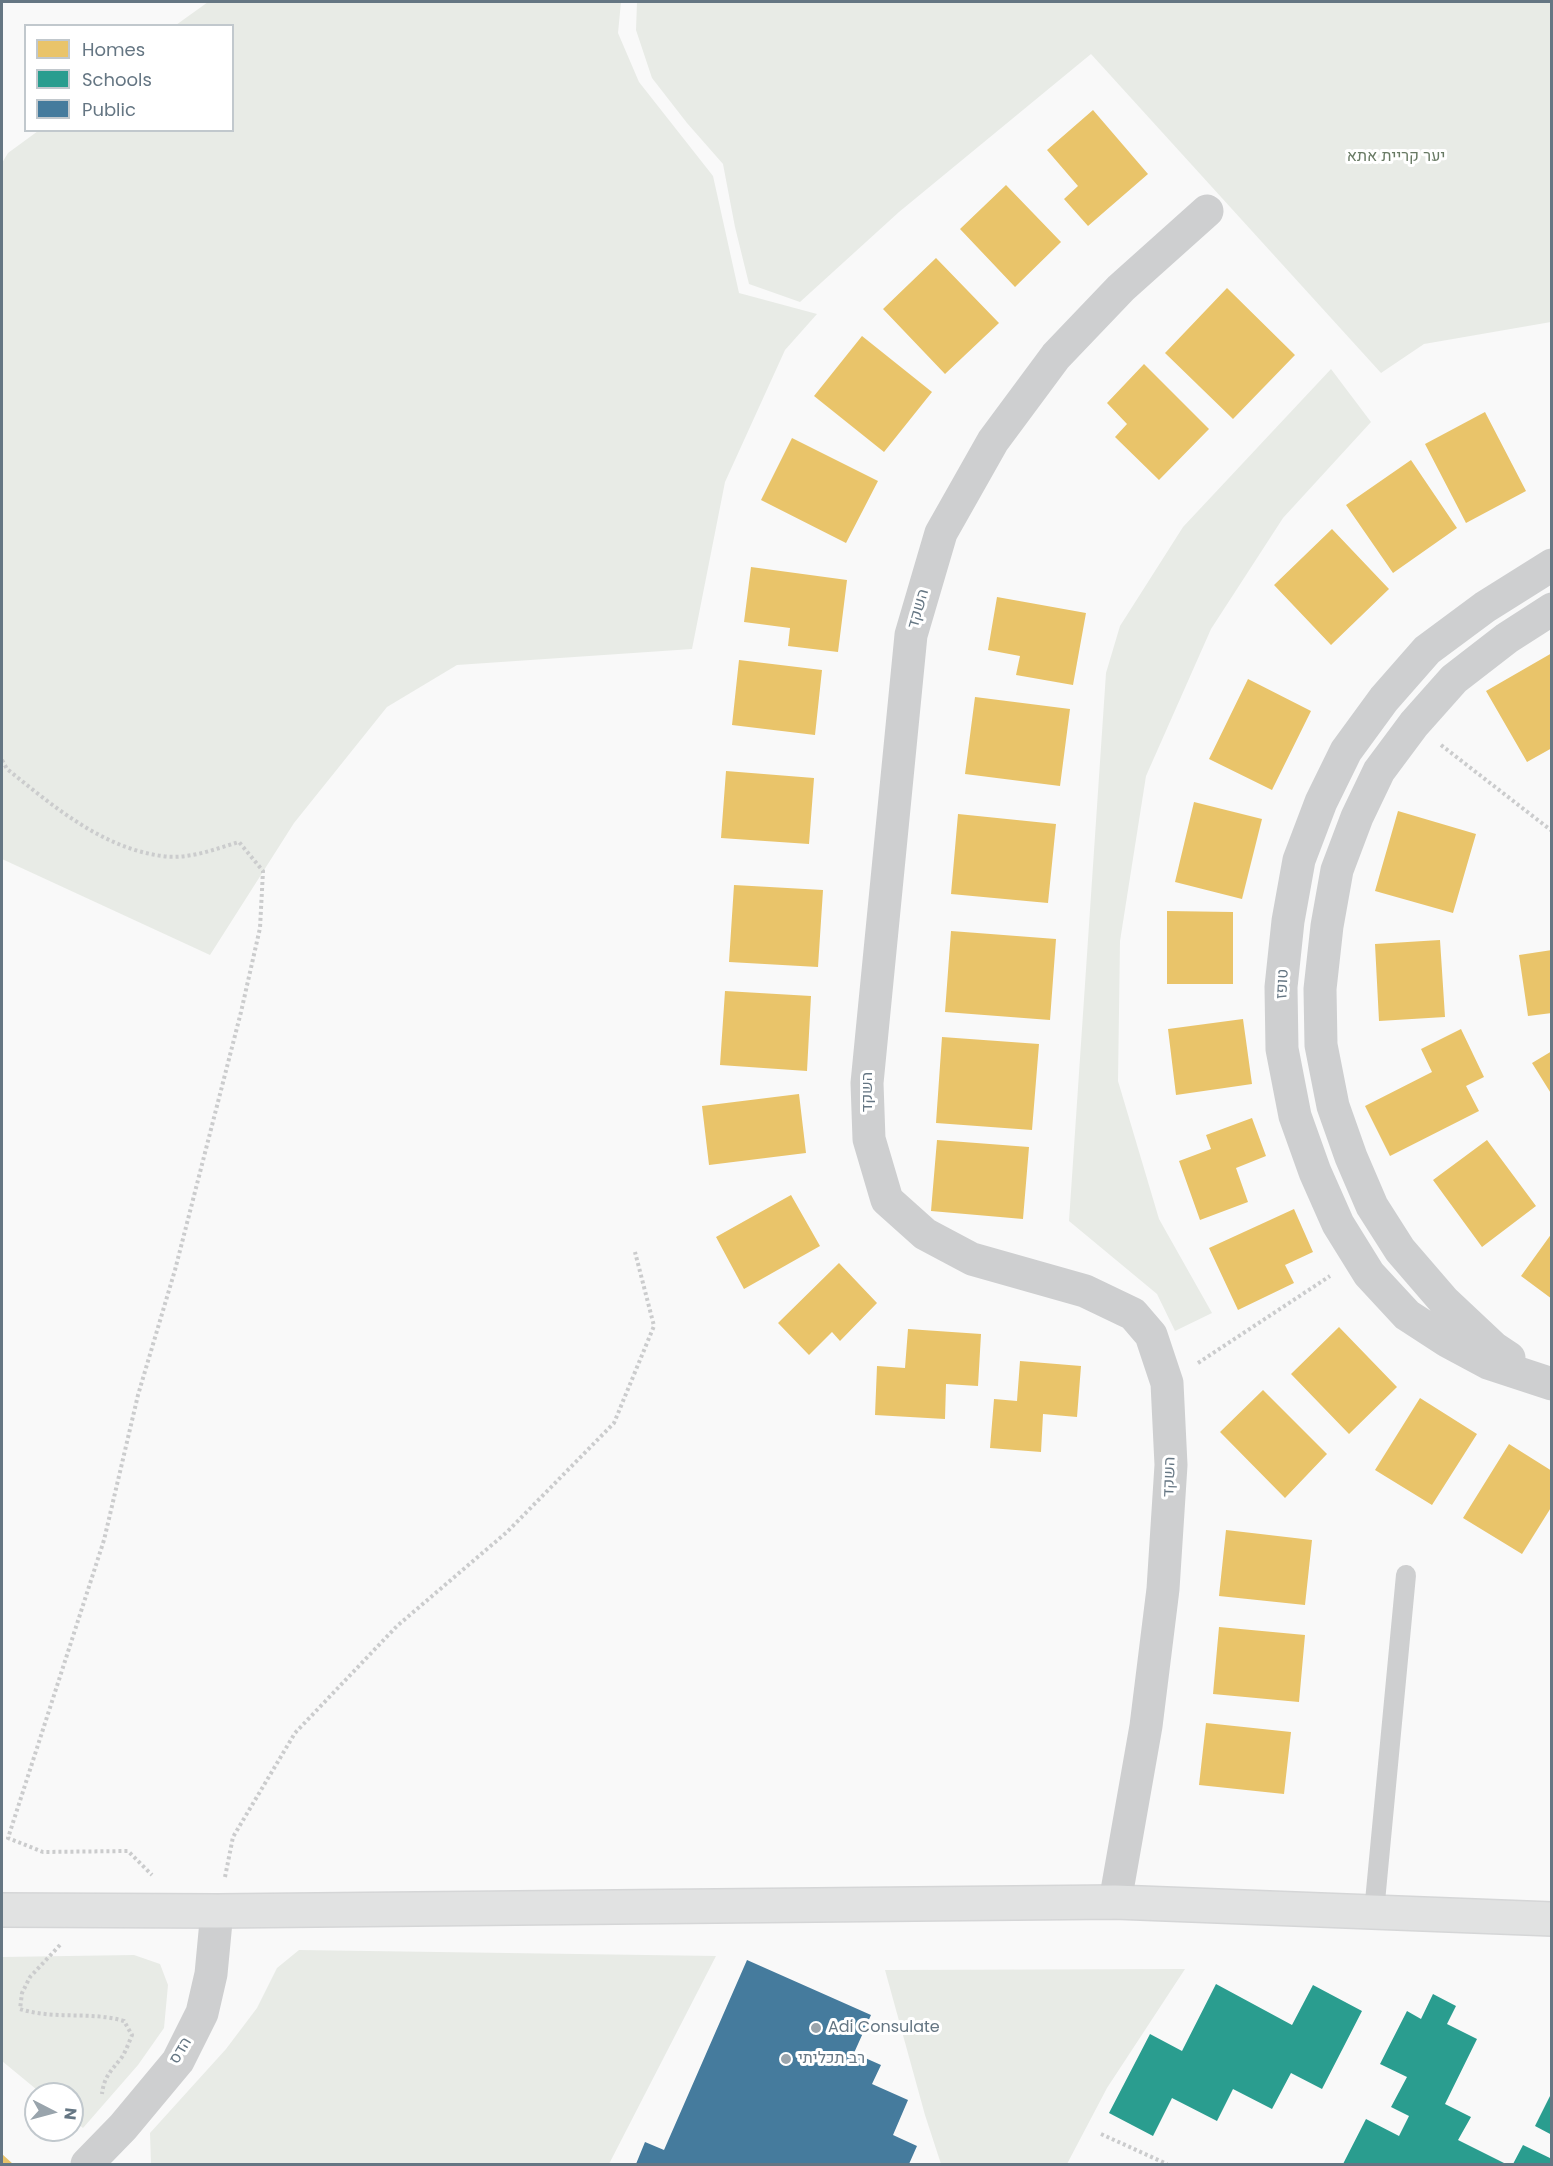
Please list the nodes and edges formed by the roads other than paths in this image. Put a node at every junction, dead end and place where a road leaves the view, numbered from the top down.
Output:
1 (1208, 211) dead end
2 (1551, 565) edge
3 (1551, 609) edge
4 (1551, 1384) edge
5 (1406, 1575) dead end
6 (1115, 1902) junction
7 (2, 1910) edge
8 (217, 1911) junction
9 (1374, 1912) junction
10 (1551, 1919) edge
11 (87, 2164) edge

1 - 6 street, השקד
2 - 4 street, טופז
3 - 4 street, טופז
5 - 9 lane
6 - 8 street
6 - 9 street
7 - 8 street
8 - 11 street, הדס
9 - 10 street

